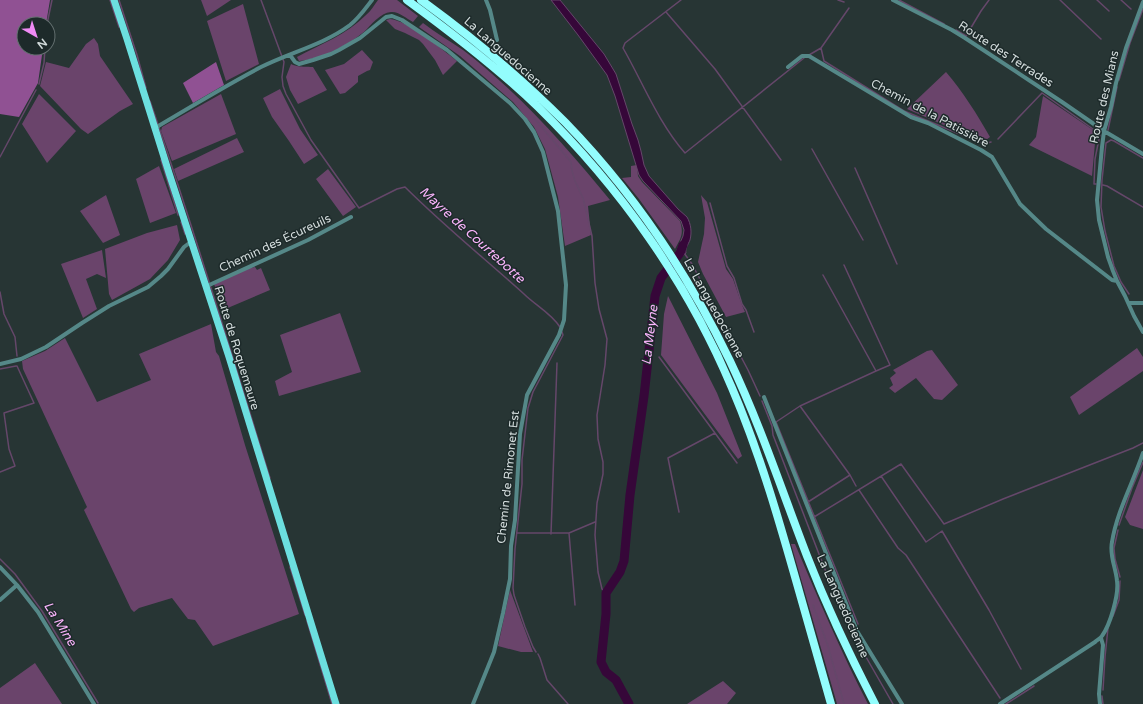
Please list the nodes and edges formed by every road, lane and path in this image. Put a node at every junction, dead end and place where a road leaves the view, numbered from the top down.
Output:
1 (114, 0) edge
2 (372, 0) edge
3 (407, 0) edge
4 (421, 0) edge
5 (486, 0) edge
6 (893, 0) edge
7 (1143, 2) edge
8 (497, 40) dead end
9 (288, 55) junction
10 (788, 67) dead end
11 (155, 128) junction
12 (1104, 131) junction
13 (1143, 154) edge
14 (351, 217) dead end
15 (192, 241) junction
16 (1116, 281) junction
17 (207, 286) junction
18 (1129, 303) junction
19 (1143, 303) edge
20 (1143, 332) edge
21 (0, 364) edge
22 (764, 398) dead end
23 (1143, 453) edge
24 (0, 567) edge
25 (17, 585) junction
26 (0, 600) edge
27 (1101, 638) junction
28 (94, 704) edge
29 (336, 704) edge
30 (473, 704) edge
31 (831, 704) edge
32 (875, 704) edge
33 (902, 704) edge
34 (1000, 704) edge
35 (1100, 704) edge

1 - 11 main road, Route de Roquemaure
2 - 9 street
3 - 31 highway, La Languedocienne
4 - 32 highway, La Languedocienne
5 - 8 street
6 - 12 street, Route des Terrades
7 - 12 street, Route des Mians
9 - 11 street
9 - 30 street, Chemin de Rimonet Est
10 - 16 street, Chemin de la Patissière
11 - 15 main road, Route de Roquemaure
12 - 13 street, Route des Terrades
12 - 16 street, Route des Mians
14 - 17 street, Chemin des Écureuils
15 - 17 main road, Route de Roquemaure
15 - 21 street
16 - 18 street, Route des Mians
17 - 29 main road, Route de Roquemaure
18 - 19 street
18 - 20 street, Route des Mians
22 - 33 street
23 - 27 street
24 - 25 street
25 - 26 street
25 - 28 street
27 - 34 street
27 - 35 street

